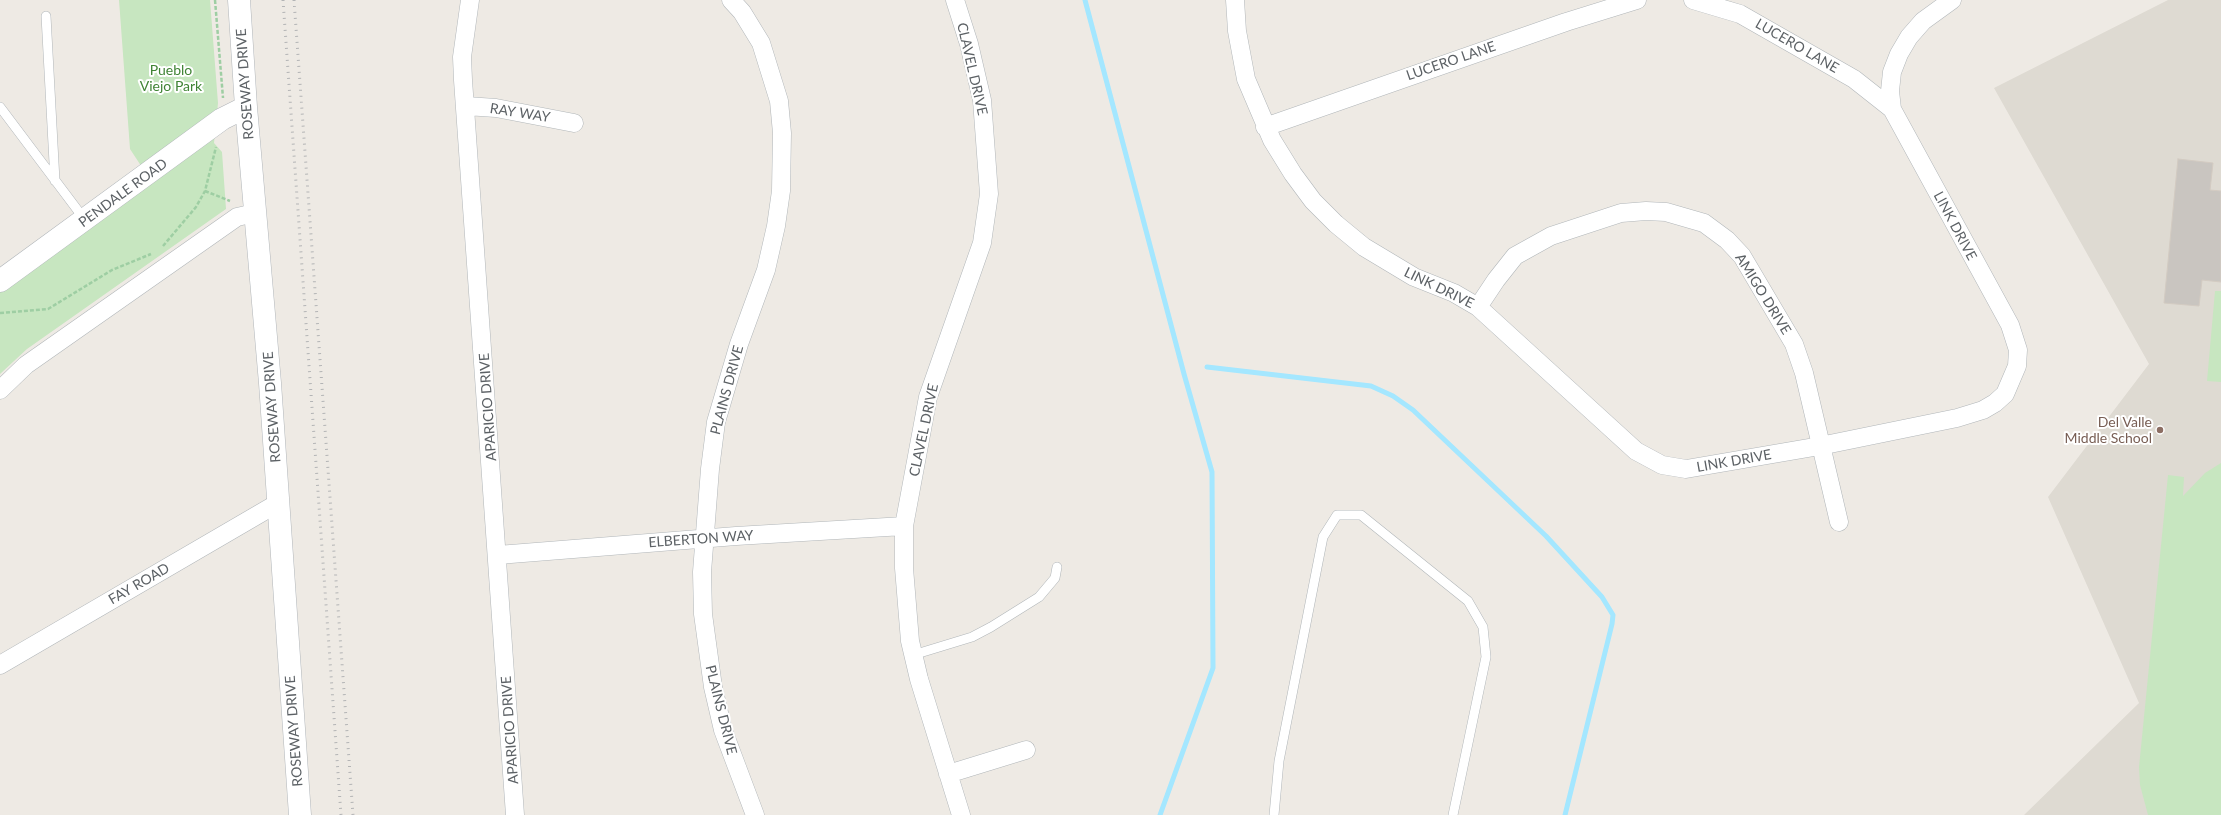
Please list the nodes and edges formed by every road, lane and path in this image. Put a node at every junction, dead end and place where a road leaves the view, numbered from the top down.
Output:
1 (215, 0) edge
2 (239, 0) edge
3 (470, 0) edge
4 (731, 0) edge
5 (955, 0) edge
6 (1235, 0) edge
7 (1637, 0) edge
8 (1693, 0) edge
9 (1952, 0) edge
10 (46, 16) dead end
11 (466, 106) junction
12 (0, 107) edge
13 (246, 107) junction
14 (1892, 109) junction
15 (222, 119) junction
16 (574, 123) dead end
17 (1265, 126) junction
18 (55, 182) junction
19 (205, 191) junction
20 (233, 202) dead end
21 (255, 213) junction
22 (86, 220) junction
23 (159, 249) dead end
24 (154, 253) dead end
25 (0, 281) edge
26 (1478, 307) junction
27 (0, 313) edge
28 (0, 390) edge
29 (1820, 446) junction
30 (278, 503) junction
31 (1839, 522) dead end
32 (904, 526) junction
33 (705, 540) junction
34 (498, 555) junction
35 (1057, 567) dead end
36 (913, 655) junction
37 (0, 665) edge
38 (1026, 750) dead end
39 (948, 774) junction
40 (300, 815) edge
41 (516, 815) edge
42 (754, 815) edge
43 (961, 815) edge
44 (1274, 815) edge
45 (1453, 815) edge

1 - 15 path
2 - 13 street, ROSEWAY DRIVE
3 - 11 street, APARICIO DRIVE
4 - 33 street, PLAINS DRIVE
5 - 32 street, CLAVEL DRIVE
6 - 17 street, LINK DRIVE
7 - 17 street, LUCERO LANE
8 - 14 street, LUCERO LANE
9 - 14 street, LINK DRIVE
10 - 18 lane
11 - 16 street, RAY WAY
11 - 34 street, APARICIO DRIVE
12 - 18 lane
13 - 15 street, PENDALE ROAD
13 - 21 street, ROSEWAY DRIVE
14 - 29 street, LINK DRIVE
15 - 19 path
15 - 22 street, PENDALE ROAD
17 - 26 street, LINK DRIVE
18 - 22 lane
19 - 20 path
19 - 23 path
21 - 28 street
21 - 30 street, ROSEWAY DRIVE
22 - 25 street, PENDALE ROAD
24 - 27 path
26 - 29 street, LINK DRIVE
26 - 29 street, AMIGO DRIVE
29 - 31 street, AMIGO DRIVE
30 - 37 street, FAY ROAD
30 - 40 street, ROSEWAY DRIVE
32 - 33 street, ELBERTON WAY
32 - 36 street, CLAVEL DRIVE
33 - 34 street, ELBERTON WAY
33 - 42 street, PLAINS DRIVE
34 - 41 street, APARICIO DRIVE
35 - 36 lane
36 - 39 street, CLAVEL DRIVE
38 - 39 street
39 - 43 street, CLAVEL DRIVE
44 - 45 lane

